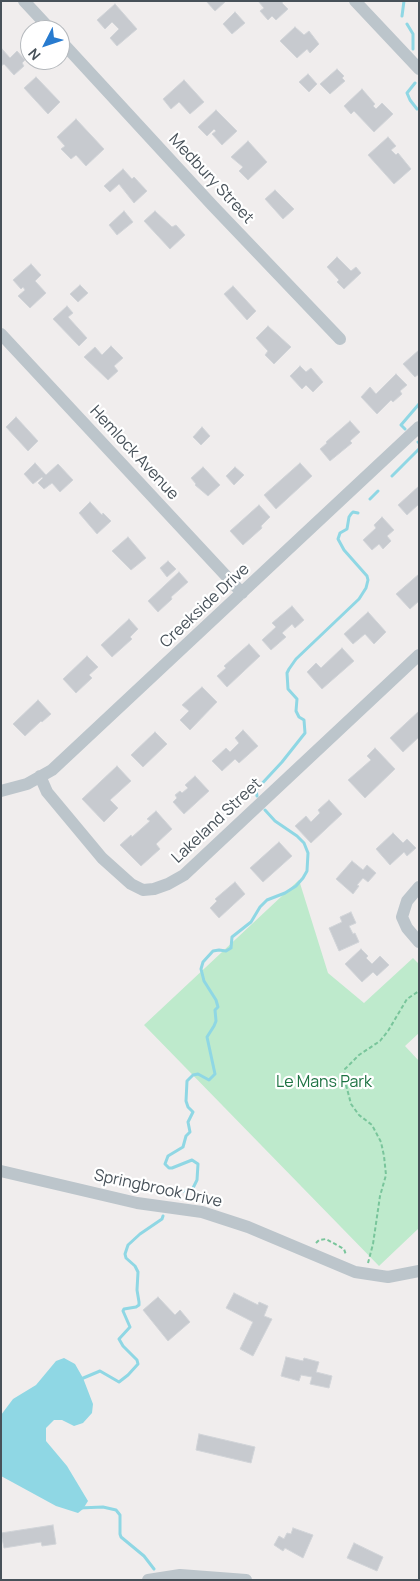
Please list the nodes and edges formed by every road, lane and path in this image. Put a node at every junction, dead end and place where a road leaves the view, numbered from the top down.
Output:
1 (24, 1) edge
2 (355, 1) edge
3 (42, 20) edge
4 (70, 51) edge
5 (419, 70) edge
6 (1, 334) edge
7 (340, 339) dead end
8 (419, 427) edge
9 (242, 593) junction
10 (419, 655) edge
11 (40, 776) junction
12 (1, 791) edge
13 (415, 891) edge
14 (419, 942) edge
15 (419, 991) edge
16 (1, 1171) edge
17 (419, 1271) edge
18 (369, 1274) junction
19 (148, 1580) edge
20 (246, 1580) edge

1 - 3 street
2 - 5 street
4 - 7 street, Medbury Street
6 - 9 street, Hemlock Avenue
8 - 9 street, Creekside Drive
9 - 11 street, Creekside Drive
10 - 11 street, Lakeland Street
11 - 12 street, Creekside Drive
13 - 14 street
15 - 18 path
16 - 18 street, Springbrook Drive
17 - 18 street, Springbrook Drive
19 - 20 street

